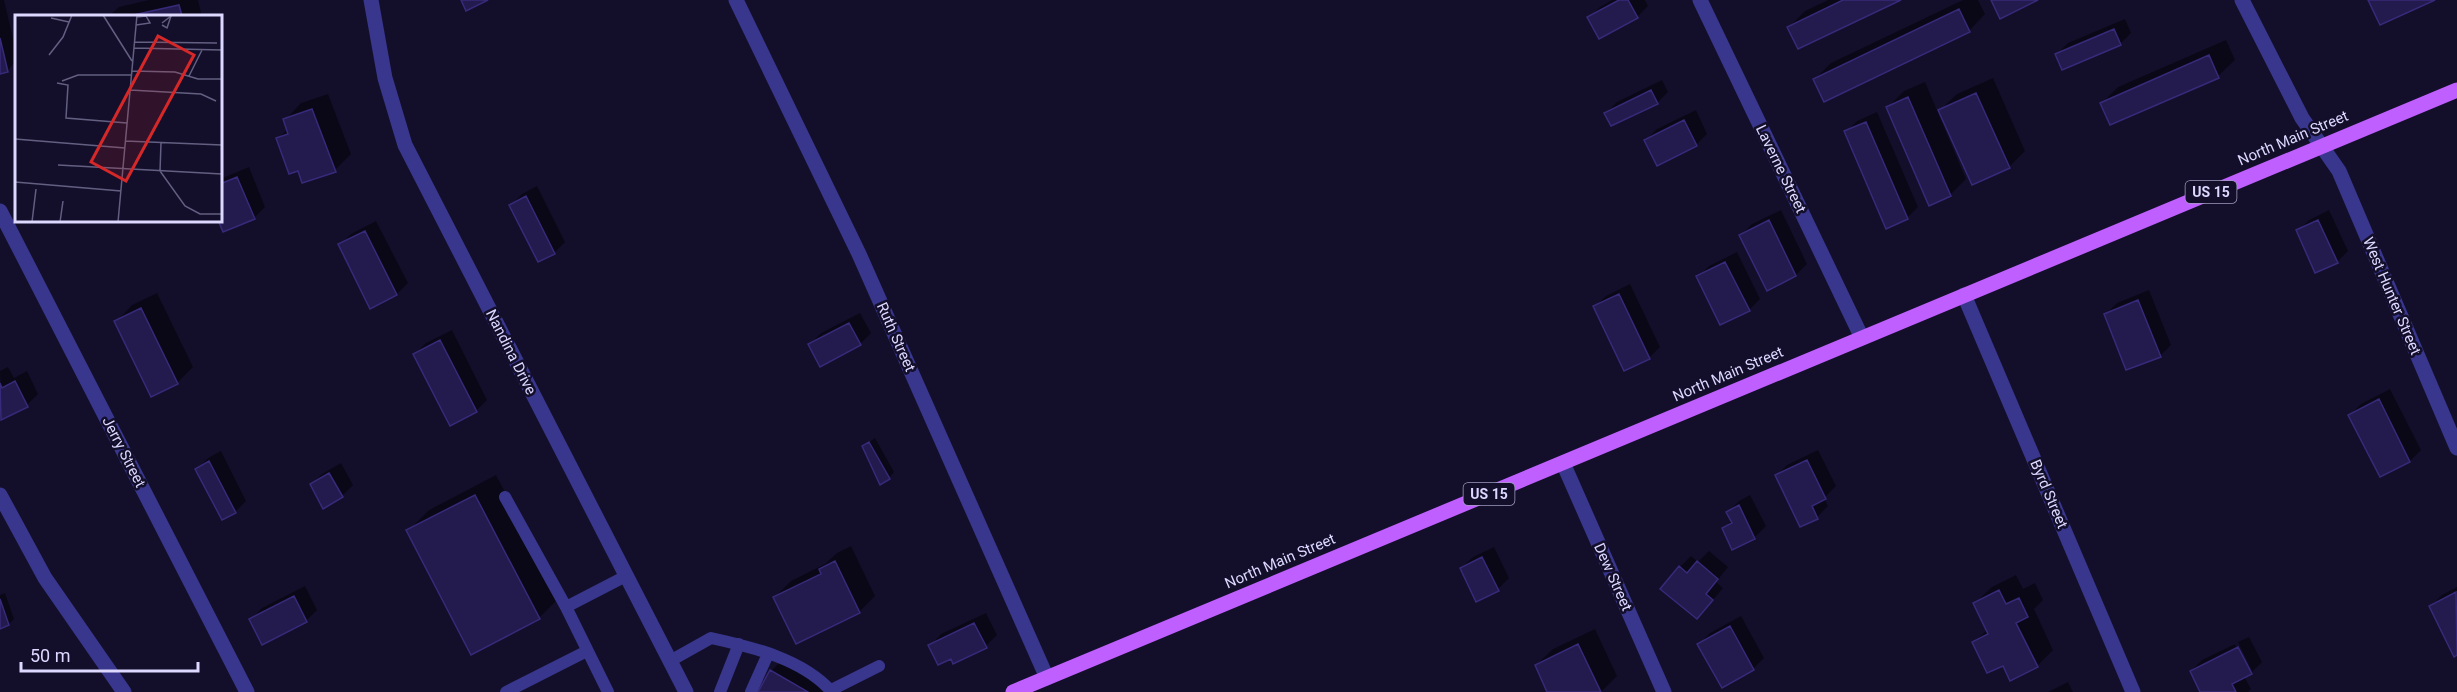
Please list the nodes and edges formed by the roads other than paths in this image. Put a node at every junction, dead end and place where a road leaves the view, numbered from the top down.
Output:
1 (371, 0) edge
2 (736, 0) edge
3 (1700, 0) edge
4 (2242, 0) edge
5 (2457, 90) edge
6 (2322, 146) junction
7 (0, 211) edge
8 (1964, 295) junction
9 (1862, 338) junction
10 (2457, 448) edge
11 (1563, 463) junction
12 (0, 495) edge
13 (505, 497) dead end
14 (626, 576) junction
15 (566, 607) junction
16 (739, 644) junction
17 (587, 651) junction
18 (768, 654) junction
19 (670, 661) junction
20 (879, 666) dead end
21 (1047, 678) junction
22 (832, 691) edge
23 (124, 692) edge
24 (247, 692) edge
25 (506, 692) edge
26 (608, 692) edge
27 (686, 692) edge
28 (720, 692) edge
29 (751, 692) edge
30 (1013, 692) edge
31 (1664, 692) edge
32 (2133, 692) edge

1 - 14 street, Nandina Drive
2 - 21 street, Ruth Street
3 - 9 street, Laverne Street
4 - 6 street, West Hunter Street
5 - 6 main road, North Main Street / US 15
6 - 8 main road, North Main Street / US 15
6 - 10 street, West Hunter Street
7 - 24 street, Jerry Street
8 - 9 main road, North Main Street / US 15
8 - 32 street, Byrd Street
9 - 11 main road, North Main Street / US 15
11 - 21 main road, North Main Street / US 15
11 - 31 street, Dew Street
12 - 23 street
13 - 15 lane
14 - 15 lane
14 - 19 street, Nandina Drive
15 - 17 lane
16 - 18 lane
16 - 19 lane
16 - 28 lane
17 - 25 lane
17 - 26 lane
18 - 22 lane
18 - 29 lane
19 - 27 street, Nandina Drive
20 - 22 lane
21 - 30 main road, North Main Street / US 15

